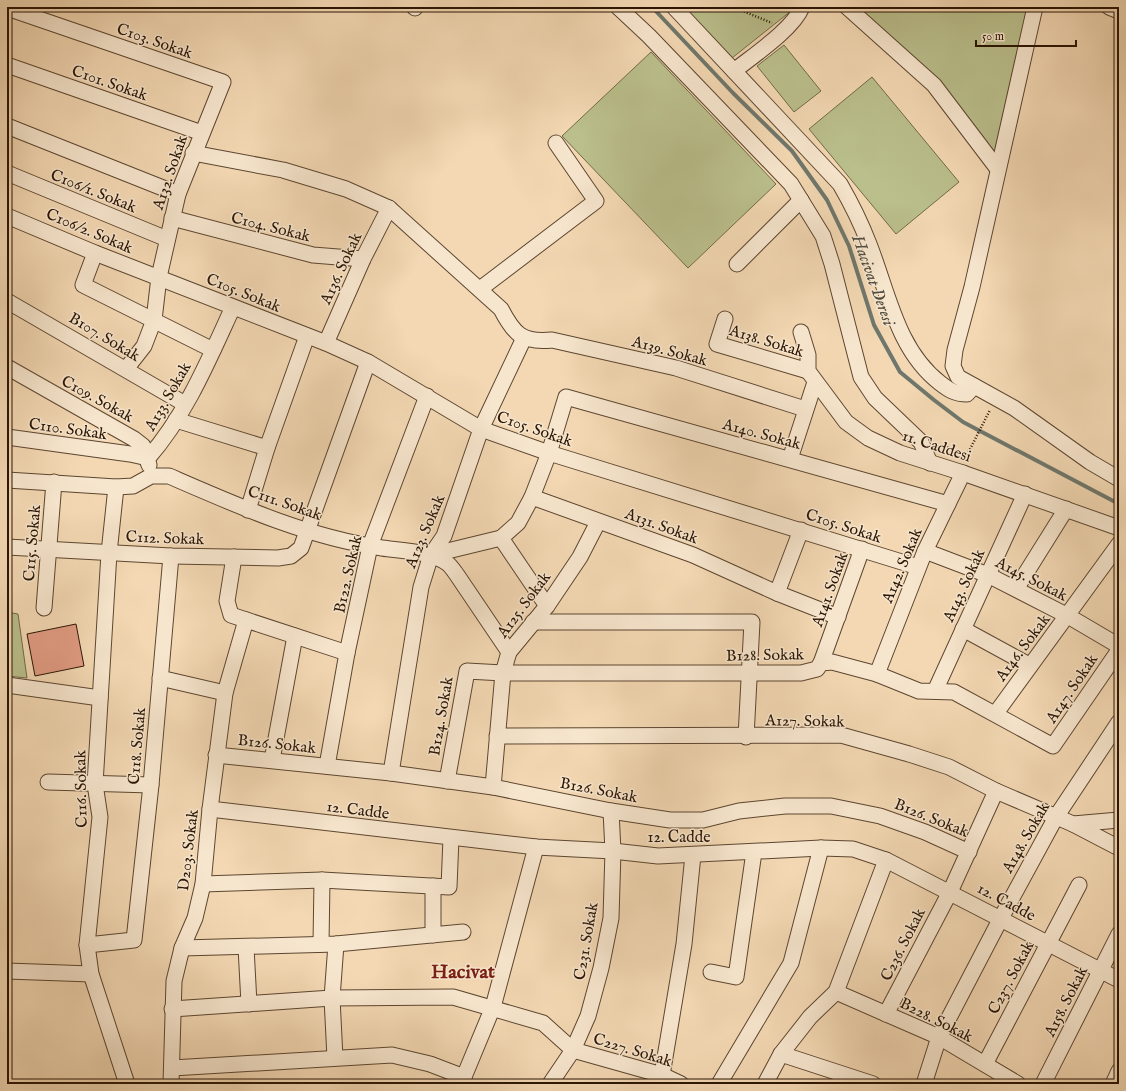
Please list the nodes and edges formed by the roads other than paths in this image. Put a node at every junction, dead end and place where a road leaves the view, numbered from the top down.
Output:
1 (618, 7) edge
2 (674, 7) edge
3 (802, 7) edge
4 (847, 7) edge
5 (1035, 7) edge
6 (1109, 7) edge
7 (7, 8) edge
8 (1119, 11) edge
9 (7, 65) edge
10 (734, 71) junction
11 (223, 82) joint
12 (7, 126) edge
13 (202, 133) junction
14 (556, 143) dead end
15 (193, 153) junction
16 (998, 168) junction
17 (7, 173) edge
18 (178, 194) junction
19 (801, 200) junction
20 (389, 208) junction
21 (7, 216) edge
22 (172, 218) junction
23 (167, 239) junction
24 (95, 252) junction
25 (363, 258) junction
26 (737, 264) dead end
27 (159, 277) junction
28 (480, 289) junction
29 (7, 301) edge
30 (233, 307) junction
31 (725, 319) dead end
32 (154, 320) junction
33 (801, 332) dead end
34 (307, 336) junction
35 (524, 338) junction
36 (326, 343) junction
37 (213, 350) junction
38 (368, 362) junction
39 (7, 367) edge
40 (126, 369) junction
41 (811, 376) junction
42 (974, 386) junction
43 (427, 396) junction
44 (185, 404) junction
45 (805, 409) junction
46 (176, 420) junction
47 (482, 429) junction
48 (7, 437) edge
49 (267, 448) junction
50 (549, 453) junction
51 (148, 458) junction
52 (790, 459) junction
53 (930, 463) junction
54 (963, 473) junction
55 (151, 476) junction
56 (1119, 478) edge
57 (7, 480) edge
58 (54, 482) junction
59 (116, 487) junction
60 (1024, 494) junction
61 (532, 497) junction
62 (948, 504) junction
63 (1066, 508) junction
64 (248, 510) junction
65 (598, 522) junction
66 (1119, 528) edge
67 (801, 530) junction
68 (308, 531) junction
69 (501, 538) junction
70 (1119, 544) edge
71 (370, 546) junction
72 (7, 547) edge
73 (862, 549) junction
74 (47, 550) junction
75 (925, 550) junction
76 (109, 553) junction
77 (171, 556) junction
78 (431, 556) junction
79 (234, 557) junction
80 (918, 567) junction
81 (988, 575) junction
82 (1016, 589) junction
83 (777, 594) junction
84 (547, 606) junction
85 (44, 608) dead end
86 (1068, 616) junction
87 (838, 617) junction
88 (246, 620) junction
89 (533, 622) junction
90 (963, 629) junction
91 (295, 636) junction
92 (1119, 646) edge
93 (1119, 650) edge
94 (509, 652) junction
95 (347, 653) junction
96 (822, 663) junction
97 (1030, 665) junction
98 (503, 673) junction
99 (748, 673) junction
100 (877, 674) junction
101 (160, 678) junction
102 (7, 685) edge
103 (935, 691) junction
104 (225, 693) junction
105 (100, 698) junction
106 (996, 713) junction
107 (1119, 722) edge
108 (498, 736) junction
109 (746, 737) junction
110 (1053, 746) joint
111 (216, 755) junction
112 (272, 760) junction
113 (327, 766) junction
114 (391, 774) junction
115 (447, 781) junction
116 (48, 782) dead end
117 (95, 784) junction
118 (151, 785) junction
119 (493, 787) junction
120 (996, 790) junction
121 (210, 809) junction
122 (611, 811) junction
123 (1056, 817) junction
124 (1119, 820) edge
125 (1073, 824) junction
126 (451, 838) junction
127 (536, 847) junction
128 (821, 848) junction
129 (1119, 848) edge
130 (613, 851) junction
131 (754, 852) junction
132 (969, 852) junction
133 (693, 855) junction
134 (886, 860) junction
135 (322, 880) junction
136 (203, 884) junction
137 (1079, 885) dead end
138 (432, 886) junction
139 (950, 892) junction
140 (1001, 918) junction
141 (463, 932) dead end
142 (1119, 934) edge
143 (433, 935) junction
144 (321, 944) junction
145 (336, 944) junction
146 (1048, 944) junction
147 (87, 945) junction
148 (246, 947) junction
149 (182, 948) junction
150 (1100, 970) junction
151 (7, 971) edge
152 (711, 972) dead end
153 (91, 974) junction
154 (1119, 980) edge
155 (836, 992) junction
156 (332, 998) junction
157 (249, 1004) junction
158 (493, 1007) junction
159 (172, 1010) junction
160 (886, 1014) junction
161 (939, 1037) junction
162 (573, 1050) junction
163 (781, 1054) junction
164 (334, 1058) junction
165 (985, 1064) junction
166 (172, 1068) junction
167 (1119, 1071) edge
168 (662, 1075) junction
169 (463, 1081) edge
170 (127, 1084) edge
171 (171, 1084) edge
172 (550, 1084) edge
173 (681, 1084) edge
174 (719, 1084) edge
175 (766, 1084) edge
176 (872, 1084) edge
177 (924, 1084) edge
178 (1018, 1084) edge
179 (1043, 1084) edge
180 (1113, 1084) edge

1 - 19 street
2 - 10 street
3 - 10 street
4 - 16 street
5 - 16 street
6 - 8 street
7 - 11 street, C103. Sokak
9 - 13 street, C101. Sokak
10 - 42 street
11 - 13 street, A132. Sokak
12 - 18 street
13 - 15 street, A132. Sokak
14 - 28 street
15 - 18 street, A132. Sokak
15 - 20 street
16 - 42 street
17 - 23 street, C106/1. Sokak
18 - 22 street, A132. Sokak
19 - 26 street
19 - 53 street
20 - 25 street, A136. Sokak
20 - 28 street
21 - 24 street, C106/2. Sokak
22 - 23 street, A132. Sokak
22 - 25 street, C104. Sokak
23 - 27 street, A132. Sokak
24 - 27 street, C106/2. Sokak
24 - 32 street, A133. Sokak
25 - 36 street, A136. Sokak
27 - 30 street, C105. Sokak
27 - 32 street
28 - 35 street
29 - 40 street, B107. Sokak
30 - 34 street, C105. Sokak
30 - 37 street, A133. Sokak
31 - 41 street, A138. Sokak
32 - 37 street, A133. Sokak
32 - 40 street
33 - 41 street
34 - 36 street, C105. Sokak
34 - 49 street
35 - 45 street, A139. Sokak
35 - 47 street, A123. Sokak
36 - 38 street, C105. Sokak
37 - 44 street, A133. Sokak
38 - 43 street, C105. Sokak
38 - 68 street, C112. Sokak
39 - 51 street, C109. Sokak
40 - 44 street, B107. Sokak
41 - 45 street
41 - 53 street, 11. Caddesi
42 - 56 street
43 - 47 street, C105. Sokak
43 - 71 street, B122. Sokak
44 - 46 street, A133. Sokak
45 - 52 street
46 - 49 street
46 - 51 street, A133. Sokak
47 - 50 street, C105. Sokak
47 - 78 street, A123. Sokak
48 - 51 street, C110. Sokak
49 - 64 street
50 - 52 street, A140. Sokak
50 - 61 street
50 - 67 street, C105. Sokak
51 - 55 street, C109. Sokak
52 - 62 street, A140. Sokak
53 - 54 street, 11. Caddesi
54 - 60 street, 11. Caddesi
54 - 62 street, A142. Sokak
55 - 59 street
55 - 64 street, C111. Sokak
57 - 58 street
58 - 59 street
58 - 74 street, C115. Sokak
59 - 76 street, C116. Sokak
60 - 63 street, 11. Caddesi
60 - 81 street, A143. Sokak
61 - 65 street, A131. Sokak
61 - 69 street
62 - 75 street, A142. Sokak
63 - 66 street, 11. Caddesi
63 - 82 street
64 - 68 street, C111. Sokak
65 - 83 street, A131. Sokak
65 - 84 street, A125. Sokak
67 - 73 street, C105. Sokak
67 - 83 street
68 - 71 street, C111. Sokak
68 - 79 street, C112. Sokak
69 - 78 street
69 - 84 street
70 - 86 street, A146. Sokak
71 - 78 street, C111. Sokak
71 - 95 street, B122. Sokak
72 - 74 street, C112. Sokak
73 - 80 street, C105. Sokak
73 - 87 street, A141. Sokak
74 - 76 street, C112. Sokak
74 - 85 street, C115. Sokak
75 - 80 street, A142. Sokak
75 - 81 street, A145. Sokak
76 - 77 street, C112. Sokak
76 - 105 street, C116. Sokak
77 - 79 street, C112. Sokak
77 - 101 street, C118. Sokak
78 - 94 street, C111. Sokak
78 - 114 street, A123. Sokak
79 - 88 street
80 - 100 street, A142. Sokak
81 - 82 street, A145. Sokak
81 - 90 street, A143. Sokak
82 - 86 street, A145. Sokak
83 - 87 street, A131. Sokak
84 - 89 street, A125. Sokak
86 - 92 street, A145. Sokak
86 - 97 street, A146. Sokak
87 - 96 street, A141. Sokak
88 - 91 street
88 - 104 street, D203. Sokak
89 - 94 street, A125. Sokak
89 - 99 street
90 - 97 street
90 - 103 street, A143. Sokak
91 - 95 street
91 - 112 street
93 - 110 street, A147. Sokak
94 - 98 street, A125. Sokak
95 - 113 street, B122. Sokak
96 - 99 street, B128. Sokak
96 - 100 street, B128. Sokak
97 - 106 street, A146. Sokak
98 - 99 street, B128. Sokak
98 - 108 street, A125. Sokak
98 - 115 street, B124. Sokak
99 - 109 street
100 - 103 street, B128. Sokak
101 - 104 street
101 - 118 street, C118. Sokak
102 - 105 street
103 - 106 street, B128. Sokak
104 - 111 street, D203. Sokak
105 - 117 street, C116. Sokak
106 - 110 street, B128. Sokak
107 - 123 street, A148. Sokak
108 - 109 street, A127. Sokak
108 - 119 street, A125. Sokak
109 - 120 street, A127. Sokak
111 - 112 street, B126. Sokak
111 - 121 street, D203. Sokak
112 - 113 street, B126. Sokak
113 - 114 street, B126. Sokak
114 - 115 street, B126. Sokak
115 - 119 street, B126. Sokak
116 - 117 street
117 - 118 street
117 - 147 street, C116. Sokak
118 - 147 street, C118. Sokak
119 - 122 street, B126. Sokak
120 - 123 street, A127. Sokak
120 - 132 street, C236. Sokak
121 - 126 street, 12. Cadde
121 - 136 street, D203. Sokak
122 - 130 street, C231. Sokak
122 - 132 street, B126. Sokak
123 - 125 street, A127. Sokak
123 - 140 street, A148. Sokak
124 - 125 street, A127. Sokak
125 - 129 street
126 - 127 street, 12. Cadde
126 - 138 street
127 - 130 street, 12. Cadde
127 - 158 street
128 - 131 street, 12. Cadde
128 - 134 street, 12. Cadde
128 - 174 street
130 - 133 street, 12. Cadde
130 - 162 street, C231. Sokak
131 - 133 street, 12. Cadde
131 - 152 street
132 - 139 street, C236. Sokak
133 - 168 street
134 - 139 street, 12. Cadde
134 - 155 street
135 - 136 street
135 - 138 street
135 - 144 street
136 - 149 street, D203. Sokak
137 - 146 street, C237. Sokak
138 - 143 street
139 - 140 street, 12. Cadde
139 - 160 street, C236. Sokak
140 - 146 street, 12. Cadde
140 - 161 street, A148. Sokak
141 - 143 street
142 - 150 street, A158. Sokak
143 - 145 street
144 - 145 street
144 - 148 street
145 - 156 street
146 - 150 street, 12. Cadde
146 - 165 street, C237. Sokak
147 - 153 street, C116. Sokak
148 - 149 street
148 - 157 street
149 - 159 street, D203. Sokak
150 - 154 street, 12. Cadde
150 - 179 street, A158. Sokak
151 - 153 street
153 - 170 street, C116. Sokak
155 - 160 street, B228. Sokak
155 - 163 street
156 - 157 street
156 - 158 street
156 - 164 street
157 - 159 street
158 - 162 street
158 - 169 street
159 - 166 street, D203. Sokak
160 - 161 street, B228. Sokak
161 - 165 street, B228. Sokak
161 - 177 street, A148. Sokak
162 - 168 street, C227. Sokak
162 - 172 street, C231. Sokak
163 - 175 street
163 - 176 street
164 - 166 street
164 - 169 street
165 - 178 street, B228. Sokak
166 - 171 street, D203. Sokak
167 - 180 street
168 - 173 street, C227. Sokak

